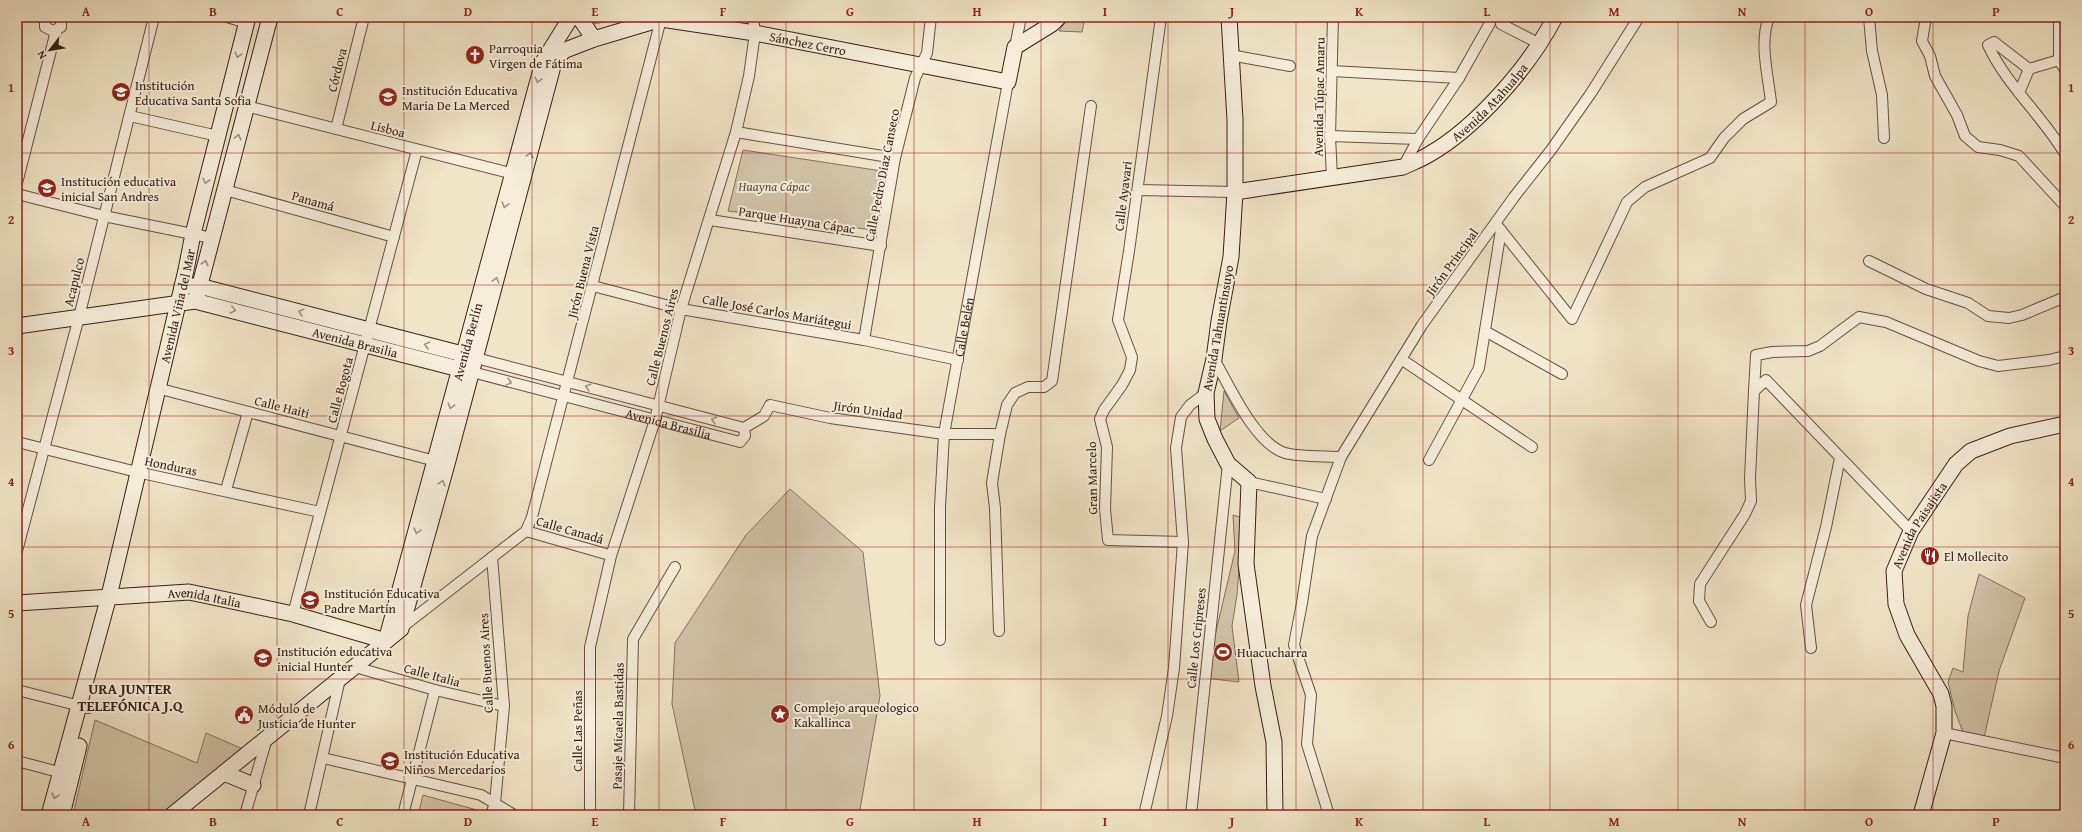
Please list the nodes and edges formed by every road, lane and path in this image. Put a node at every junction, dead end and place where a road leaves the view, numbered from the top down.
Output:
1 (45, 17) edge
2 (60, 17) edge
3 (154, 17) edge
4 (227, 17) edge
5 (270, 17) edge
6 (364, 17) edge
7 (571, 17) edge
8 (579, 17) edge
9 (753, 17) edge
10 (931, 17) edge
11 (1020, 17) edge
12 (1059, 17) edge
13 (1161, 17) edge
14 (1229, 17) edge
15 (1333, 17) edge
16 (1490, 17) edge
17 (1555, 17) edge
18 (1639, 17) edge
19 (1769, 17) edge
20 (1869, 17) edge
21 (1926, 17) edge
22 (2059, 17) edge
23 (661, 18) edge
24 (247, 20) edge
25 (1500, 24) dead end
26 (56, 31) junction
27 (755, 33) junction
28 (594, 39) junction
29 (1540, 44) junction
30 (558, 47) junction
31 (1015, 47) junction
32 (1230, 55) junction
33 (2059, 60) junction
34 (921, 66) junction
35 (1290, 66) dead end
36 (2029, 69) junction
37 (2065, 70) edge
38 (1332, 71) junction
39 (1459, 78) junction
40 (1008, 82) junction
41 (2019, 93) junction
42 (246, 106) junction
43 (1091, 106) dead end
44 (130, 116) junction
45 (336, 129) junction
46 (736, 132) junction
47 (218, 136) junction
48 (1330, 136) junction
49 (1884, 138) dead end
50 (1418, 139) junction
51 (417, 150) junction
52 (2065, 154) edge
53 (895, 158) junction
54 (1403, 167) junction
55 (518, 176) junction
56 (1332, 178) junction
57 (17, 183) edge
58 (224, 190) junction
59 (1138, 190) junction
60 (1235, 192) junction
61 (17, 194) edge
62 (2065, 206) edge
63 (104, 216) junction
64 (710, 220) junction
65 (1499, 227) junction
66 (193, 234) junction
67 (394, 237) junction
68 (212, 238) junction
69 (881, 246) junction
70 (1869, 261) dead end
71 (182, 286) junction
72 (199, 286) junction
73 (593, 286) junction
74 (2065, 297) edge
75 (195, 301) junction
76 (178, 303) junction
77 (681, 309) junction
78 (79, 317) junction
79 (17, 326) edge
80 (369, 330) junction
81 (1485, 331) junction
82 (864, 340) junction
83 (365, 345) junction
84 (2065, 356) edge
85 (1214, 359) junction
86 (1401, 359) junction
87 (958, 360) junction
88 (468, 364) junction
89 (1562, 374) dead end
90 (1126, 375) joint
91 (568, 382) junction
92 (157, 388) junction
93 (1754, 391) junction
94 (1206, 393) junction
95 (564, 396) junction
96 (1461, 400) junction
97 (658, 405) junction
98 (248, 412) junction
99 (655, 420) junction
100 (2065, 424) edge
101 (744, 428) junction
102 (944, 434) junction
103 (1000, 434) junction
104 (341, 436) junction
105 (17, 442) edge
106 (1532, 447) dead end
107 (43, 449) junction
108 (1341, 457) junction
109 (1840, 458) junction
110 (1429, 460) dead end
111 (442, 463) junction
112 (1228, 464) junction
113 (137, 472) junction
114 (1249, 482) junction
115 (226, 490) junction
116 (1326, 499) junction
117 (320, 512) junction
118 (526, 530) junction
119 (1910, 531) junction
120 (19, 536) edge
121 (1183, 542) junction
122 (17, 551) edge
123 (606, 554) dead end
124 (492, 557) junction
125 (675, 567) dead end
126 (108, 596) junction
127 (17, 603) edge
128 (293, 614) junction
129 (1711, 622) dead end
130 (401, 629) junction
131 (999, 631) dead end
132 (940, 640) dead end
133 (386, 641) junction
134 (590, 647) joint
135 (1811, 648) dead end
136 (355, 667) junction
137 (340, 679) junction
138 (17, 690) edge
139 (435, 690) junction
140 (84, 706) junction
141 (504, 706) junction
142 (1944, 733) junction
143 (267, 738) junction
144 (323, 758) junction
145 (2065, 758) edge
146 (17, 761) edge
147 (224, 773) junction
148 (67, 774) junction
149 (413, 779) junction
150 (253, 785) junction
151 (495, 803) junction
152 (49, 815) edge
153 (62, 815) edge
154 (172, 815) edge
155 (245, 815) edge
156 (308, 815) edge
157 (403, 815) edge
158 (491, 815) edge
159 (514, 815) edge
160 (590, 815) edge
161 (629, 815) edge
162 (1144, 815) edge
163 (1191, 815) edge
164 (1275, 815) edge
165 (1329, 815) edge
166 (1921, 815) edge

1 - 26 street
2 - 26 street
3 - 44 street, Acapulco
4 - 24 street
5 - 42 street, Avenida Viña del Mar
6 - 45 street, Córdova
7 - 30 street, Avenida Berlín
8 - 28 street
9 - 27 street, Calle Buenos Aires
10 - 34 street, Calle Pedro Diaz Canseco
11 - 31 street, Calle Belén
12 - 31 street
13 - 59 street, Calle Ayavari
14 - 32 street, Avenida Tahuantinsuyo
15 - 38 street, Avenida Túpac Amaru
16 - 39 street
17 - 29 street, Avenida Atahualpa
18 - 65 street, Jirón Principal
19 - 65 street
20 - 49 street
21 - 62 street
22 - 33 street
23 - 27 street, Sánchez Cerro
23 - 28 street, Sánchez Cerro
23 - 73 street, Jirón Buena Vista
24 -> 47 street, Avenida Viña del Mar
25 - 29 street
26 - 57 street
27 - 34 street, Sánchez Cerro
27 - 46 street, Calle Buenos Aires
28 - 30 street, Sánchez Cerro
29 - 54 street, Avenida Atahualpa
30 - 55 street, Avenida Berlín
31 - 40 street, Calle Belén
32 - 35 street
32 - 60 street, Avenida Tahuantinsuyo
33 - 36 street
33 - 37 street
34 - 40 street, Sánchez Cerro
34 - 53 street, Calle Pedro Diaz Canseco
36 - 41 street
36 - 41 street
38 - 39 street
38 - 48 street, Avenida Túpac Amaru
39 - 50 street
40 - 87 street, Calle Belén
41 - 52 street
42 - 45 street, Lisboa
58 -> 42 street, Avenida Viña del Mar
43 - 103 street
44 - 47 street
44 - 63 street, Acapulco
45 - 51 street, Lisboa
46 - 53 street
46 - 64 street, Calle Buenos Aires
47 -> 66 street, Avenida Viña del Mar
48 - 50 street
48 - 56 street, Avenida Túpac Amaru
50 - 54 street
51 - 55 street, Lisboa
51 - 67 street, Calle Bogota
53 - 69 street, Calle Pedro Diaz Canseco
54 - 56 street, Avenida Atahualpa
55 - 88 street, Avenida Berlín
56 - 60 street, Avenida Atahualpa
58 - 67 street, Panamá
58 - 68 street, Avenida Viña del Mar
59 - 60 street
59 - 90 street, Calle Ayavari
60 - 85 street, Avenida Tahuantinsuyo
61 - 63 street
63 - 66 street
63 - 78 street, Acapulco
64 - 69 street, Parque Huayna Cápac
64 - 77 street, Calle Buenos Aires
65 - 81 street
65 - 86 street, Jirón Principal
66 - 68 street
66 - 71 street, Avenida Viña del Mar
67 - 80 street, Calle Bogota
72 -> 68 street, Avenida Viña del Mar
69 - 82 street, Calle Pedro Diaz Canseco
70 - 74 street
71 - 72 street, Avenida Brasilia
71 - 76 street, Avenida Viña del Mar
72 - 75 street, Avenida Viña del Mar
80 -> 72 street, Avenida Brasilia
73 - 77 street, Calle José Carlos Mariátegui
73 - 91 street, Jirón Buena Vista
75 - 76 street, Avenida Brasilia
75 -> 83 street, Avenida Brasilia
76 - 78 street, Avenida Brasilia
76 - 92 street, Avenida Viña del Mar
77 - 82 street, Calle José Carlos Mariátegui
77 - 97 street, Calle Buenos Aires
78 - 79 street, Avenida Brasilia
78 - 107 street, Acapulco
80 - 83 street, Calle Bogota
88 -> 80 street, Avenida Brasilia
81 - 89 street
81 - 96 street
82 - 87 street, Calle José Carlos Mariátegui
83 - 88 street, Avenida Brasilia
83 - 104 street, Calle Bogota
84 - 93 street
85 - 94 street, Avenida Tahuantinsuyo
85 - 108 street
86 - 96 street
86 - 108 street, Jirón Principal
87 - 102 street, Calle Belén
88 - 91 street, Avenida Brasilia
88 -> 95 street, Avenida Brasilia
88 - 111 street, Avenida Berlín
90 - 121 street, Gran Marcelo
91 - 95 street, Jirón Buena Vista
97 -> 91 street, Avenida Brasilia
92 - 98 street, Calle Haiti
92 - 113 street, Avenida Viña del Mar
93 - 109 street
93 - 129 street
94 - 112 street, Avenida Tahuantinsuyo
94 - 121 street
95 - 99 street, Avenida Brasilia
95 - 118 street, Jirón Buena Vista
96 - 106 street
96 - 110 street
97 - 99 street, Calle Buenos Aires
101 -> 97 street, Avenida Brasilia
98 - 104 street, Calle Haiti
98 - 115 street
99 - 101 street, Avenida Brasilia
99 - 134 street, Calle Buenos Aires
100 - 119 street, Avenida Paisajista
101 - 102 street, Jirón Unidad
102 - 103 street, Jirón Unidad
102 - 132 street, Calle Belén
103 - 131 street
104 - 111 street, Calle Haiti
104 - 117 street, Calle Bogota
105 - 107 street, Honduras
107 - 113 street, Honduras
107 - 120 street, Acapulco
108 - 116 street, Jirón Principal
109 - 119 street
109 - 135 street
130 -> 111 street, Avenida Berlín
111 -> 133 street, Avenida Berlín
112 - 114 street, Avenida Tahuantinsuyo
112 - 163 street, Calle Los Cripreses
113 - 115 street, Honduras
113 - 126 street, Avenida Viña del Mar
114 - 116 street
114 - 164 street
115 - 117 street, Honduras
116 - 165 street, Jirón Principal
117 - 128 street, Calle Bogota
118 - 123 street, Calle Canadá
118 - 124 street
119 - 142 street, Avenida Paisajista
120 - 122 street, Acapulco
121 - 162 street
124 - 130 street
124 - 141 street, Calle Buenos Aires
125 - 161 street, Pasaje Micaela Bastidas
126 - 127 street, Avenida Italia
126 - 128 street, Avenida Italia
126 - 140 street, Avenida Viña del Mar
128 - 133 street, Avenida Italia
130 - 133 street
133 - 136 street
134 - 160 street, Calle Las Peñas
136 - 137 street
136 - 139 street, Calle Italia
137 - 143 street
137 - 144 street
138 - 140 street
139 - 141 street, Calle Italia
139 - 149 street
140 - 148 street, Avenida Viña del Mar
141 - 151 street, Calle Buenos Aires
142 - 145 street
142 - 166 street, Avenida Paisajista
143 - 147 street
143 - 150 street
144 - 149 street
144 - 156 street
146 - 148 street
147 - 150 street
147 - 154 street
148 -> 152 street, Avenida Viña del Mar
148 - 153 street, Avenida Viña del Mar
149 - 151 street
149 - 157 street
150 - 155 street
151 - 158 street, Calle Buenos Aires
151 - 159 street

